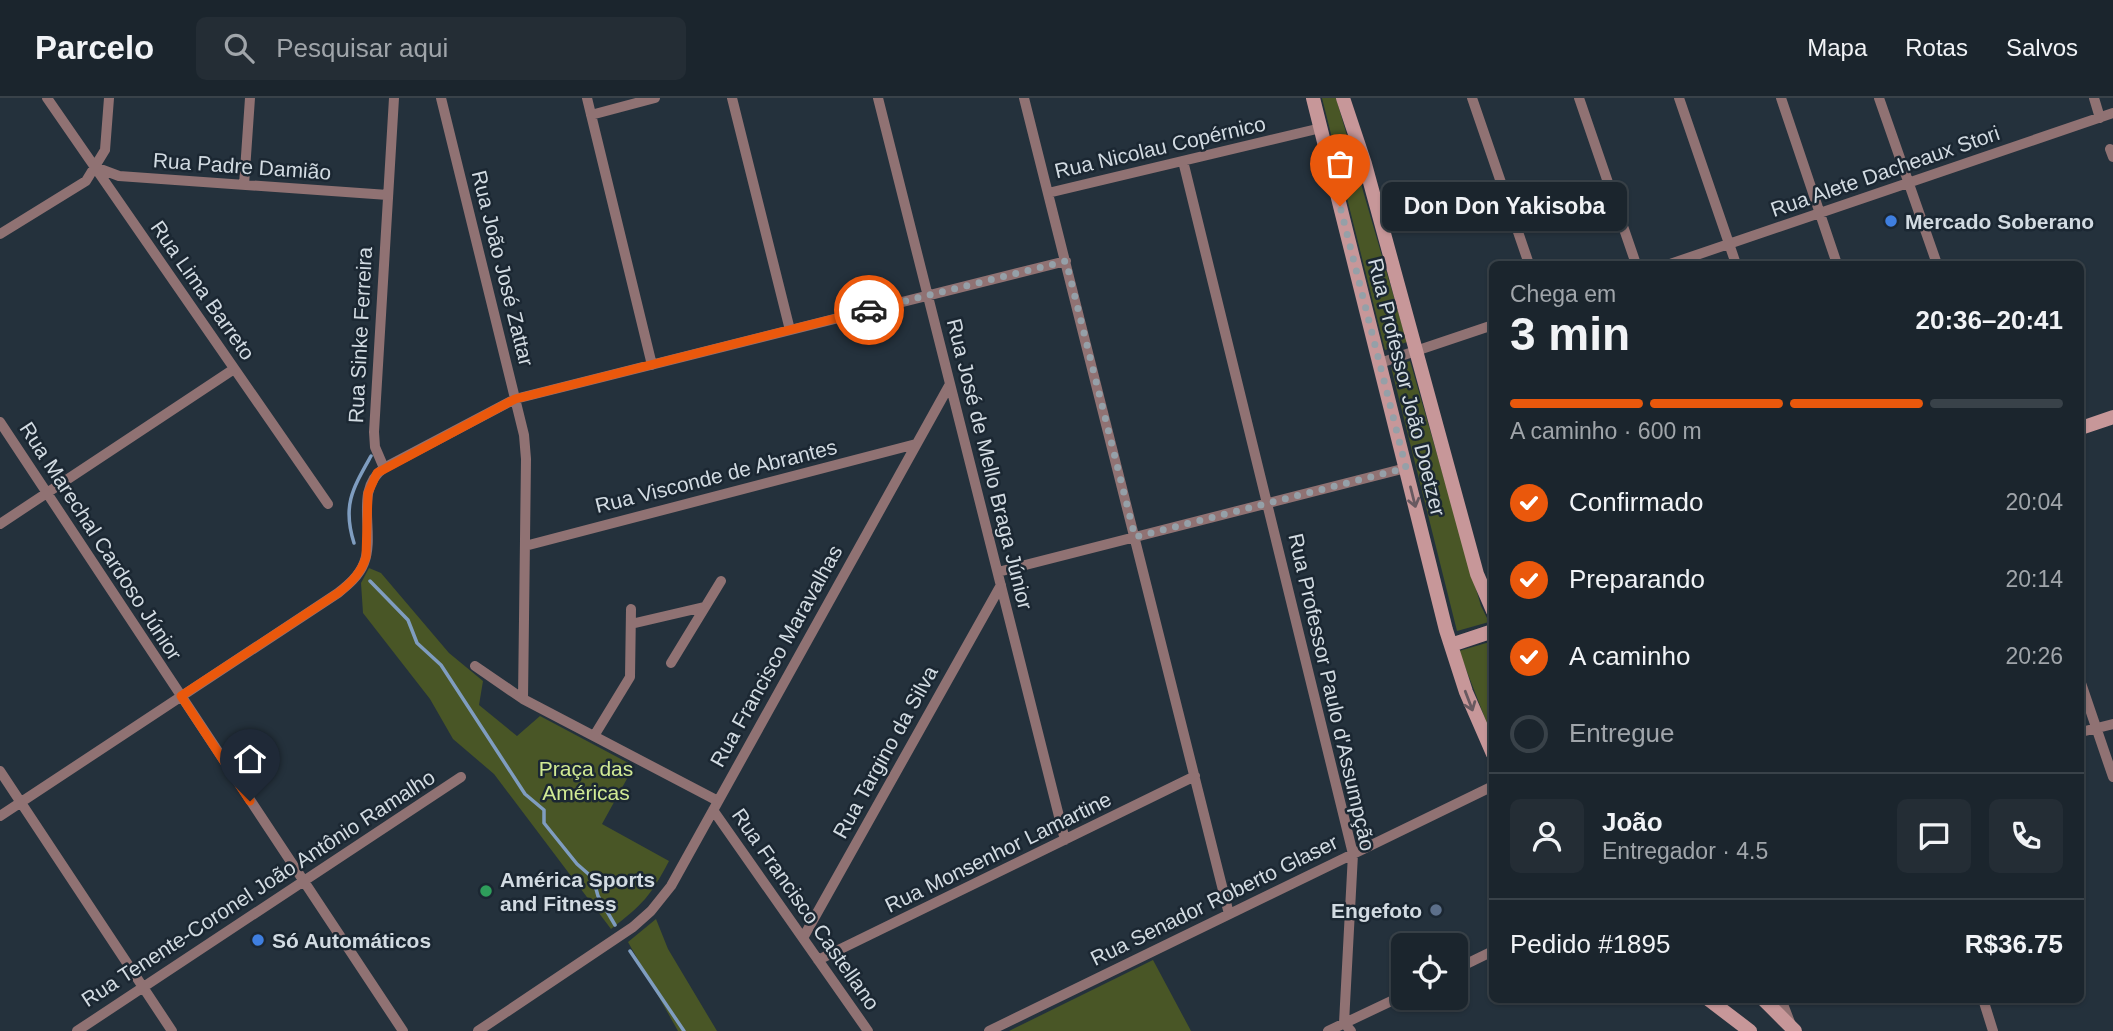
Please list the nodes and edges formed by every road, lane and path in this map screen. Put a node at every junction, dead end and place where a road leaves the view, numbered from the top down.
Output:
1 (47, 98) edge
2 (108, 98) edge
3 (250, 98) edge
4 (394, 98) edge
5 (440, 98) edge
6 (587, 98) edge
7 (655, 98) edge
8 (732, 98) edge
9 (878, 98) edge
10 (1024, 98) edge
11 (1313, 98) edge
12 (1343, 98) edge
13 (1472, 98) edge
14 (1579, 98) edge
15 (1679, 98) edge
16 (1781, 98) edge
17 (1879, 98) edge
18 (2094, 98) edge
19 (2113, 113) edge
20 (591, 115) junction
21 (2100, 118) junction
22 (1321, 128) junction
23 (1183, 161) junction
24 (94, 167) junction
25 (1909, 183) junction
26 (244, 185) junction
27 (1048, 193) junction
28 (388, 195) junction
29 (1820, 213) junction
30 (0, 234) edge
31 (1730, 244) junction
32 (1066, 261) junction
33 (1528, 261) edge
34 (1635, 261) edge
35 (1679, 261) edge
36 (1736, 261) edge
37 (1837, 261) edge
38 (1936, 261) edge
39 (928, 295) junction
40 (1489, 326) edge
41 (790, 330) junction
42 (1415, 351) junction
43 (1380, 363) junction
44 (652, 365) junction
45 (234, 369) junction
46 (950, 384) junction
47 (515, 399) junction
48 (2113, 417) edge
49 (0, 422) edge
50 (2084, 427) edge
51 (916, 444) junction
52 (384, 468) junction
53 (1406, 468) junction
54 (47, 492) junction
55 (1267, 503) junction
56 (328, 504) dead end
57 (0, 524) edge
58 (1135, 537) junction
59 (525, 545) junction
60 (998, 572) junction
61 (721, 581) dead end
62 (1001, 585) junction
63 (1489, 602) edge
64 (704, 607) junction
65 (631, 609) dead end
66 (631, 624) junction
67 (1489, 632) edge
68 (1451, 645) junction
69 (671, 663) dead end
70 (475, 666) dead end
71 (2084, 692) edge
72 (181, 696) junction
73 (523, 699) junction
74 (2113, 724) edge
75 (2096, 728) junction
76 (2084, 731) edge
77 (594, 736) junction
78 (1489, 745) edge
79 (0, 771) edge
80 (1195, 776) junction
81 (461, 777) dead end
82 (2113, 777) edge
83 (1489, 788) edge
84 (21, 802) junction
85 (715, 805) junction
86 (0, 816) edge
87 (1065, 840) junction
88 (1353, 854) junction
89 (304, 881) junction
90 (1229, 914) junction
91 (803, 938) junction
92 (1489, 953) edge
93 (818, 960) junction
94 (1468, 963) edge
95 (143, 987) junction
96 (1391, 1002) edge
97 (1713, 1003) edge
98 (1767, 1003) edge
99 (1783, 1003) edge
100 (1984, 1003) edge
101 (491, 1027) edge
102 (1348, 1027) edge
103 (1794, 1029) edge
104 (77, 1031) edge
105 (172, 1031) edge
106 (403, 1031) edge
107 (478, 1031) edge
108 (868, 1031) edge
109 (989, 1031) edge
110 (1328, 1031) edge
111 (1750, 1031) edge
112 (1993, 1031) edge

1 - 24 street, Rua Lima Barreto
2 - 24 street
3 - 26 street
4 - 28 street, Rua Sinke Ferreira
5 - 47 street, Rua João José Zattar
6 - 20 street
7 - 20 street
8 - 41 street
9 - 39 street, Rua José de Mello Braga Júnior
10 - 27 street
11 - 22 main road, Rua Professor João Doetzer
12 - 42 main road, Rua Professor João Doetzer
13 - 33 street
14 - 34 street
15 - 31 street
16 - 29 street
17 - 25 street
18 - 21 street
19 - 21 street, Rua Alete Dacheaux Stori
20 - 44 street
21 - 25 street, Rua Alete Dacheaux Stori
22 - 23 street, Rua Nicolau Copérnico
22 - 43 main road, Rua Professor João Doetzer
23 - 27 street, Rua Nicolau Copérnico
23 - 55 street, Rua Professor Paulo d'Assumpção
24 - 26 street, Rua Padre Damião
24 - 30 street
24 - 45 street, Rua Lima Barreto
25 - 29 street, Rua Alete Dacheaux Stori
25 - 38 street
26 - 28 street, Rua Padre Damião
27 - 32 street
28 - 52 street, Rua Sinke Ferreira
29 - 31 street, Rua Alete Dacheaux Stori
29 - 37 street
31 - 35 street, Rua Alete Dacheaux Stori
31 - 36 street
32 - 39 street
32 - 58 street
39 - 41 street
39 - 46 street, Rua José de Mello Braga Júnior
40 - 42 street
41 - 44 street
42 - 43 street
42 - 63 main road, Rua Professor João Doetzer
43 - 53 main road, Rua Professor João Doetzer
44 - 47 street
45 - 54 street
45 - 56 street, Rua Lima Barreto
46 - 51 street, Rua Francisco Maravalhas
46 - 60 street, Rua José de Mello Braga Júnior
47 - 52 street
47 - 59 street, Rua João José Zattar
48 - 50 main road
49 - 54 street, Rua Marechal Cardoso Júnior
51 - 59 street, Rua Visconde de Abrantes
51 - 85 street, Rua Francisco Maravalhas
52 - 72 street
53 - 55 street
53 -> 68 main road, Rua Professor João Doetzer
54 - 57 street
54 - 72 street, Rua Marechal Cardoso Júnior
55 - 58 street
55 - 88 street, Rua Professor Paulo d'Assumpção
58 - 60 street
58 - 80 street
59 - 73 street, Rua João José Zattar
60 - 62 street, Rua José de Mello Braga Júnior
61 - 64 street
62 - 87 street, Rua José de Mello Braga Júnior
62 - 91 street, Rua Targino da Silva
64 - 66 street
64 - 69 street
65 - 66 street
66 - 77 street
67 - 68 main road
68 -> 78 main road, Rua Professor João Doetzer
70 - 73 street, Rua Francisco Castellano
71 - 75 street
72 - 84 street
72 - 89 street, Rua Marechal Cardoso Júnior
73 - 77 street, Rua Francisco Castellano
74 - 75 street
75 - 76 street
75 - 82 street
77 - 85 street, Rua Francisco Castellano
79 - 84 street
80 - 87 street, Rua Monsenhor Lamartine
80 - 90 street
81 - 89 street, Rua Tenente-Coronel João Antônio Ramalho
83 - 88 street, Rua Senador Roberto Glaser
84 - 86 street
84 - 95 street
85 - 91 street, Rua Francisco Castellano
85 - 101 street, Rua Francisco Maravalhas
87 - 93 street, Rua Monsenhor Lamartine
88 - 90 street, Rua Senador Roberto Glaser
88 - 102 street, Rua Professor Paulo d'Assumpção
89 - 95 street, Rua Tenente-Coronel João Antônio Ramalho
89 - 106 street, Rua Marechal Cardoso Júnior
90 - 109 street, Rua Senador Roberto Glaser
91 - 93 street, Rua Francisco Castellano
92 - 94 street
93 - 108 street, Rua Francisco Castellano
95 - 104 street, Rua Tenente-Coronel João Antônio Ramalho
95 - 105 street
96 - 102 street
97 - 111 main road
98 - 103 main road
99 - 103 street
100 - 112 street
101 - 107 street, Rua Francisco Maravalhas
102 - 110 street

